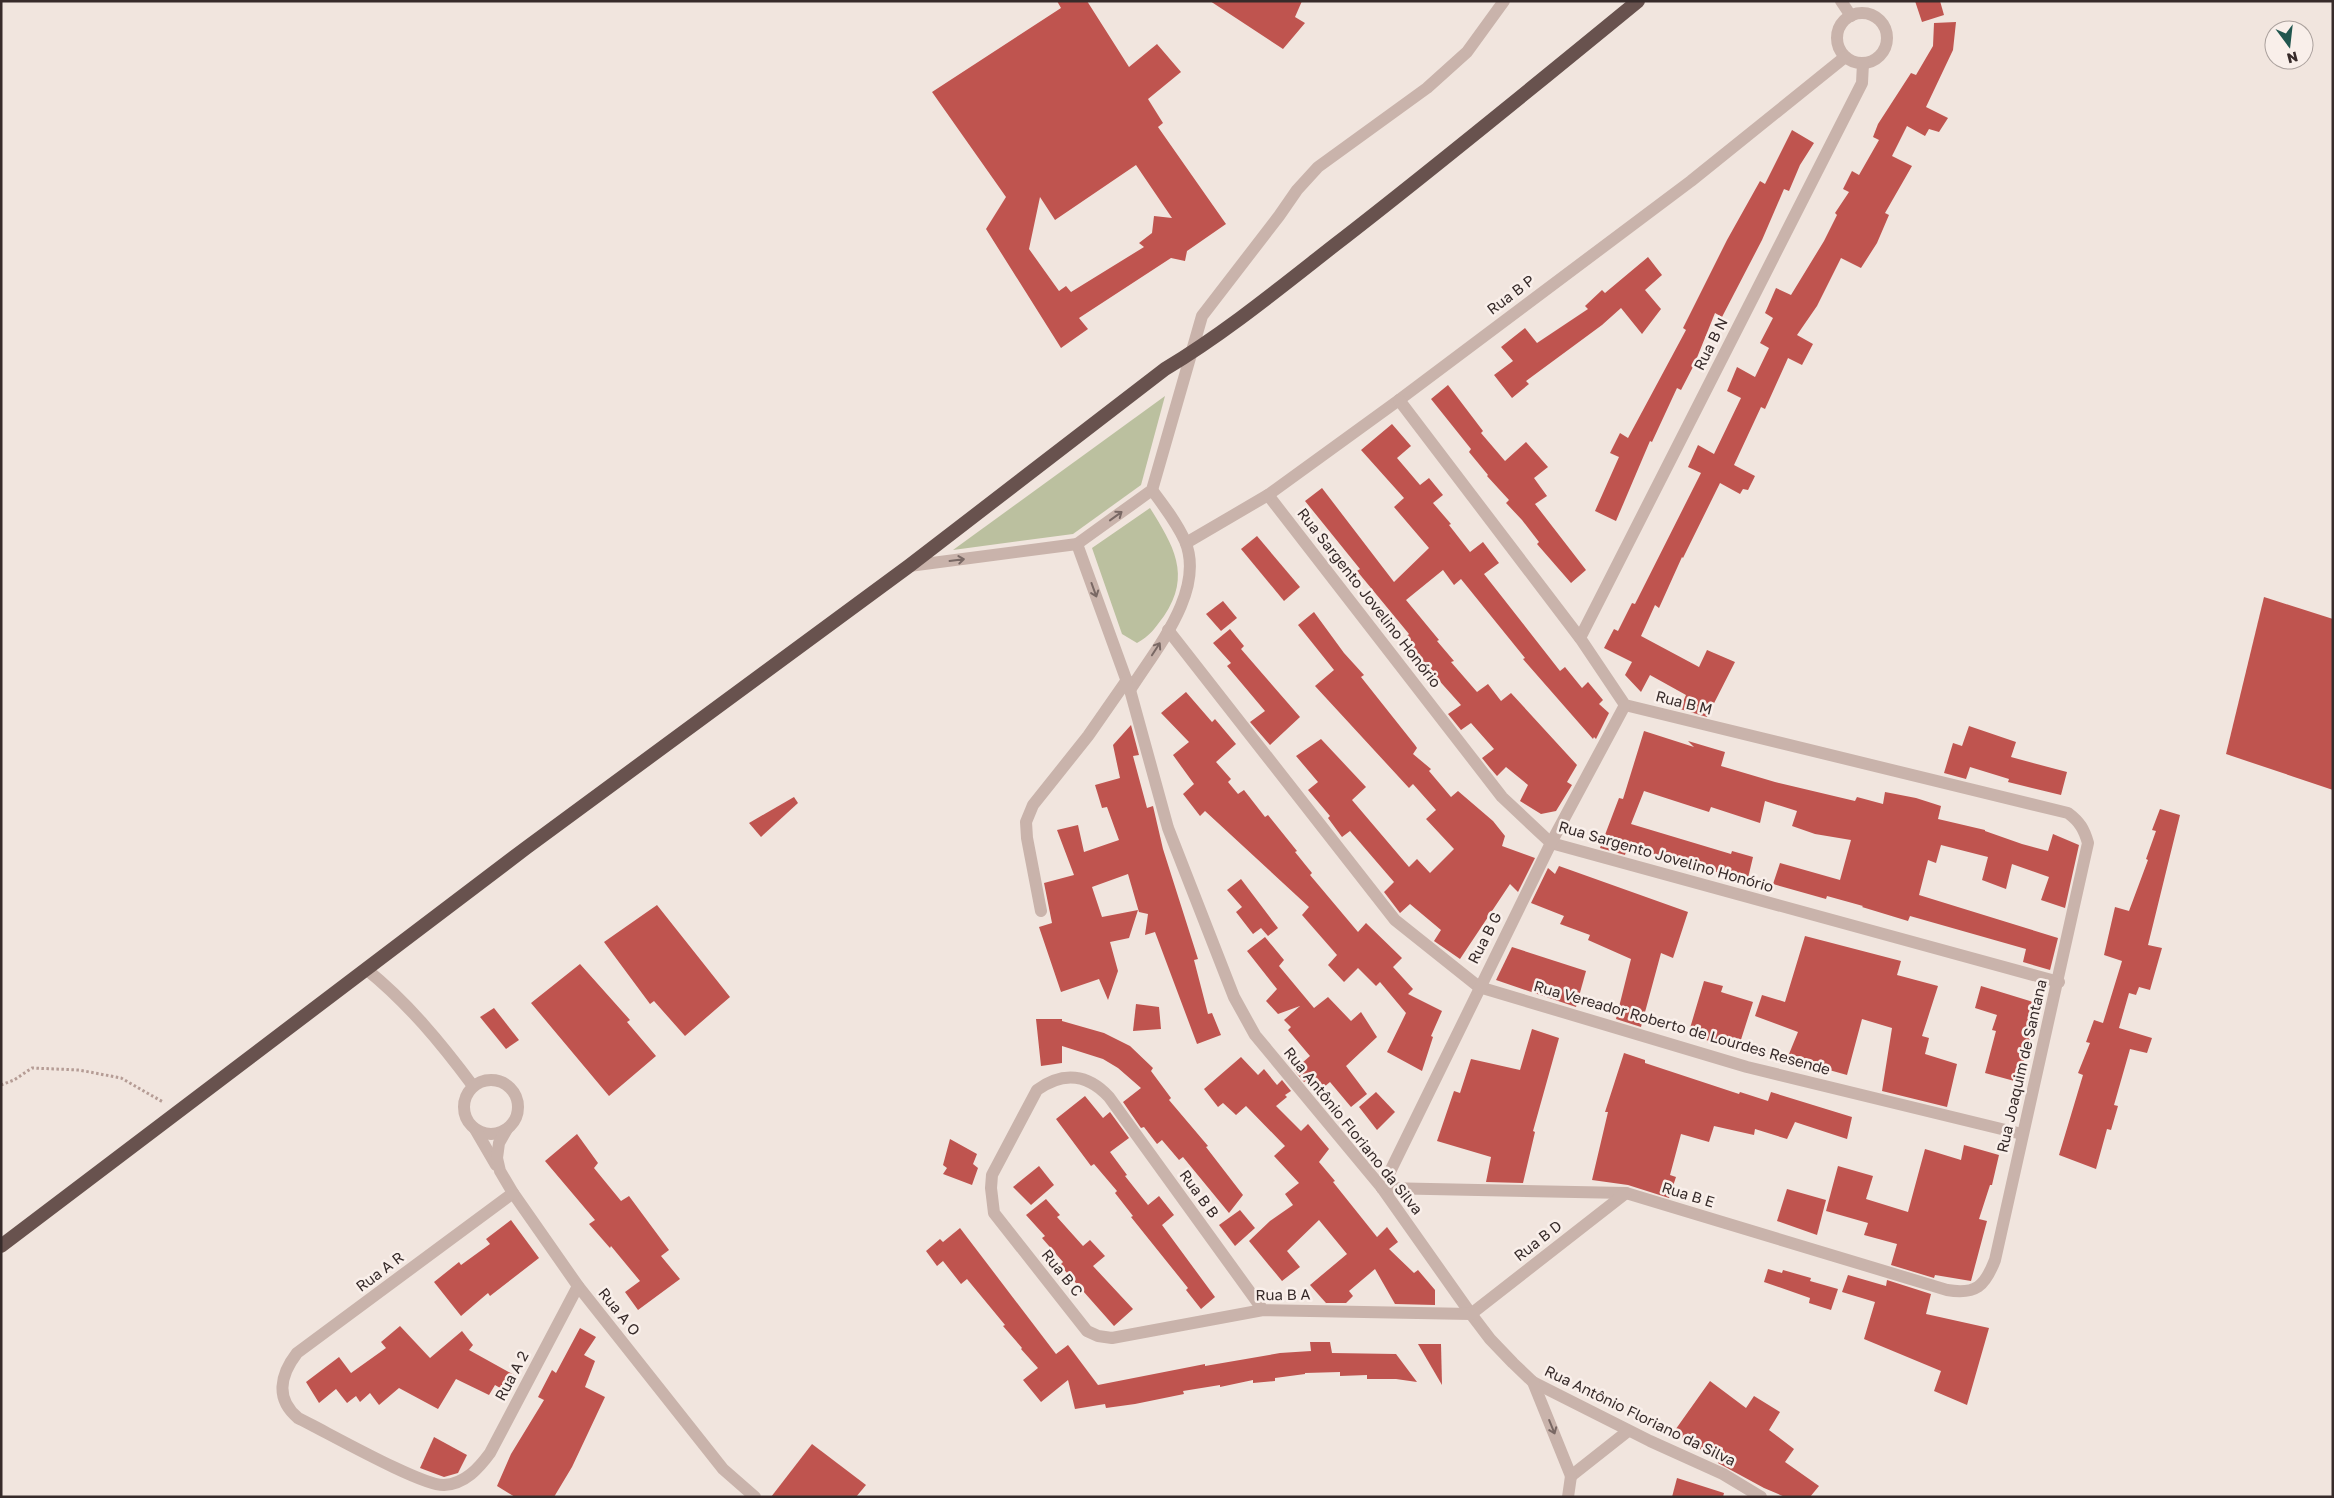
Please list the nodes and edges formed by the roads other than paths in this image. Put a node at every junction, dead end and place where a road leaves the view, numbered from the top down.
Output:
1 (1504, 1) edge
2 (1638, 1) edge
3 (1841, 1) edge
4 (1851, 16) junction
5 (1845, 57) junction
6 (1863, 64) junction
7 (1190, 354) junction
8 (1399, 400) junction
9 (1152, 490) junction
10 (1268, 495) junction
11 (1186, 543) junction
12 (1077, 544) junction
13 (909, 566) junction
14 (1168, 630) junction
15 (1580, 638) junction
16 (1128, 685) junction
17 (1626, 705) junction
18 (1551, 843) junction
19 (2088, 843) joint
20 (1041, 911) dead end
21 (366, 969) junction
22 (2059, 982) junction
23 (1479, 987) junction
24 (474, 1086) junction
25 (475, 1129) junction
26 (507, 1129) junction
27 (2022, 1134) junction
28 (500, 1171) junction
29 (1382, 1188) junction
30 (513, 1193) junction
31 (1626, 1193) junction
32 (1003, 1226) joint
33 (1, 1246) edge
34 (578, 1286) junction
35 (1975, 1290) joint
36 (1263, 1310) junction
37 (1471, 1314) junction
38 (1098, 1336) joint
39 (1533, 1382) junction
40 (1628, 1431) junction
41 (468, 1476) joint
42 (1571, 1476) junction
43 (754, 1497) edge
44 (1568, 1497) edge
45 (1761, 1497) edge

1 - 7 street
2 - 7 highway
3 - 4 street
4 - 5 street
4 - 6 street
5 - 6 street
5 - 8 street, Rua B P
6 - 15 street, Rua B N
7 - 9 street
7 - 13 highway
8 - 10 street, Rua B P
8 - 15 street
9 - 11 street
12 -> 9 street
10 - 11 street, Rua B P
10 - 18 street, Rua Sargento Jovelino Honório
11 - 14 street
13 -> 12 street
12 -> 16 street, Rua Antônio Floriano da Silva
13 - 21 highway
16 -> 14 street
14 - 23 street
15 - 17 street
16 - 20 street
16 - 29 street, Rua Antônio Floriano da Silva
17 - 18 street, Rua B G
17 - 19 street, Rua B M
18 - 22 street, Rua Sargento Jovelino Honório
18 - 23 street, Rua B G
19 - 22 street, Rua Joaquim de Santana
21 - 24 street
21 - 33 highway
22 - 27 street, Rua Joaquim de Santana
23 - 27 street, Rua Vereador Roberto de Lourdes Resende
23 - 29 street, Rua B G
24 - 25 street
24 - 26 street
25 - 26 street
25 - 28 street
26 - 28 street, Rua A O
27 - 35 street, Rua Joaquim de Santana
28 - 30 street, Rua A O
29 - 31 street, Rua B E
29 - 37 street, Rua Antônio Floriano da Silva
30 - 34 street, Rua A O
30 - 41 street, Rua A R
31 - 35 street, Rua B E
31 - 37 street, Rua B D
32 - 36 street, Rua B B
32 - 38 street, Rua B C
34 - 41 street, Rua A 2
34 - 43 street, Rua A O
36 - 37 street, Rua B A
36 - 38 street, Rua B A
37 - 39 street, Rua Antônio Floriano da Silva
39 - 40 street, Rua Antônio Floriano da Silva
39 -> 42 street
40 - 42 street
40 - 45 street, Rua Antônio Floriano da Silva
42 - 44 street

